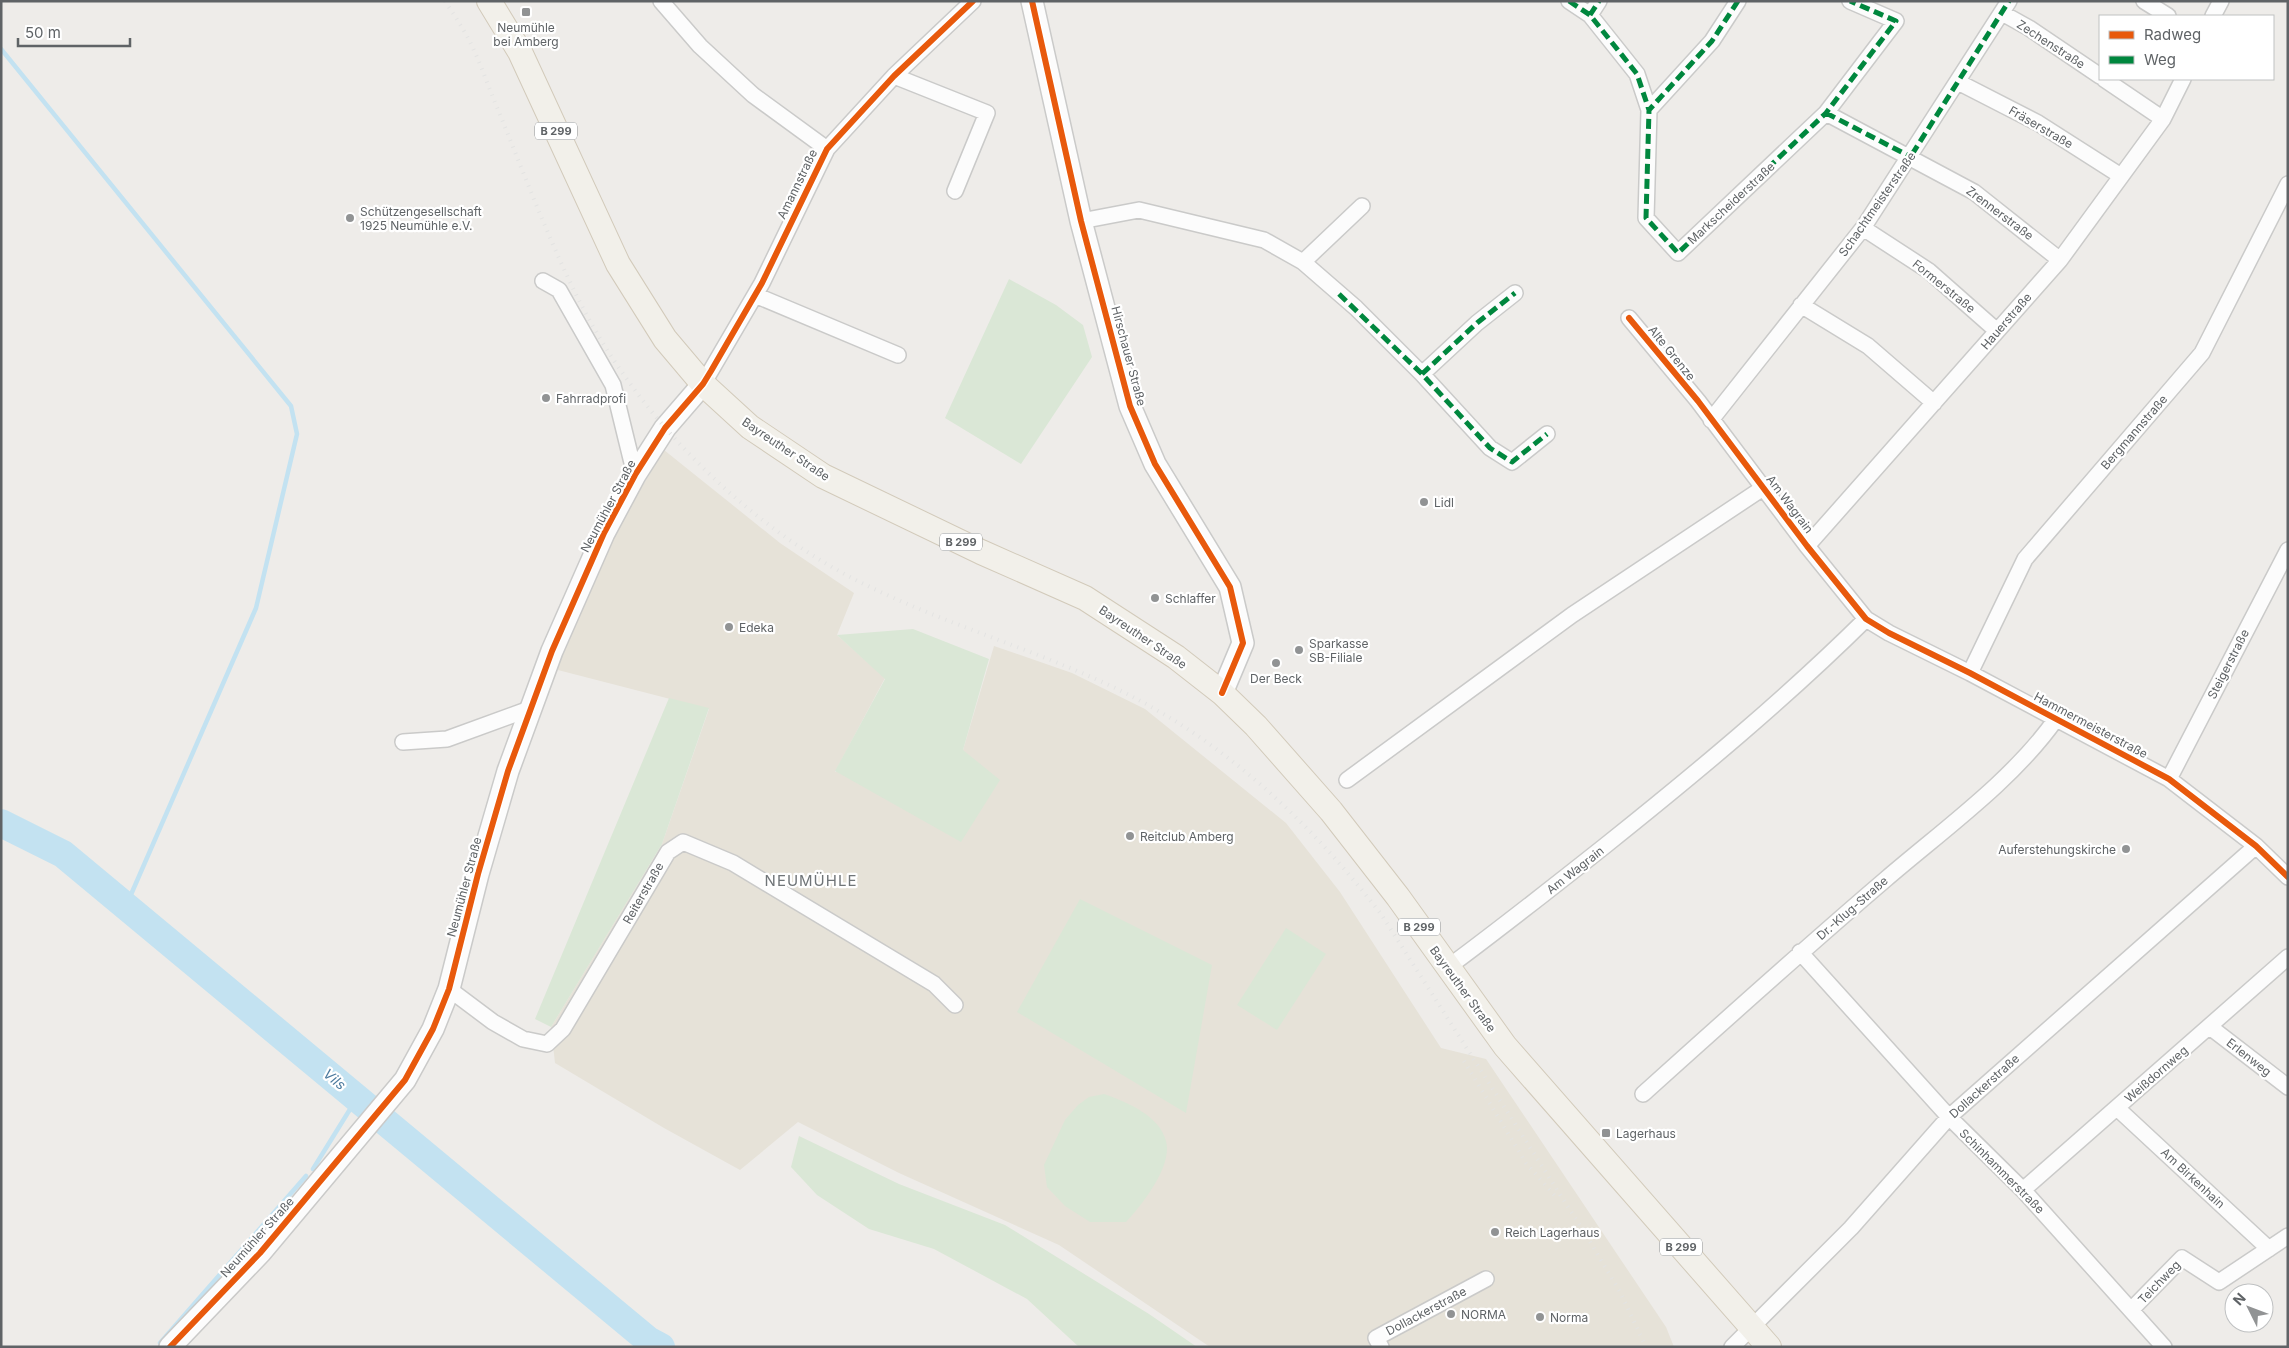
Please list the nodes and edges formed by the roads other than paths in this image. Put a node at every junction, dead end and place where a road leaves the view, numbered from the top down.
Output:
1 (488, 1) edge
2 (661, 1) edge
3 (973, 1) edge
4 (1032, 1) edge
5 (1569, 1) edge
6 (1600, 1) edge
7 (1738, 1) edge
8 (1850, 1) edge
9 (2144, 1) edge
10 (2221, 1) edge
11 (2006, 7) edge
12 (1590, 15) junction
13 (2166, 15) edge
14 (2214, 15) edge
15 (2099, 75) edge
16 (894, 76) junction
17 (2105, 80) edge
18 (2182, 80) edge
19 (1958, 82) junction
20 (1649, 110) junction
21 (1826, 113) junction
22 (2163, 119) junction
23 (827, 149) junction
24 (1911, 157) junction
25 (2121, 176) junction
26 (2288, 184) edge
27 (955, 191) dead end
28 (1362, 206) dead end
29 (1081, 221) junction
30 (1863, 228) junction
31 (2060, 260) junction
32 (1303, 262) junction
33 (543, 281) dead end
34 (1515, 293) dead end
35 (755, 295) junction
36 (1801, 305) junction
37 (1629, 318) dead end
38 (1997, 331) junction
39 (898, 356) dead end
40 (1422, 374) junction
41 (704, 384) junction
42 (1698, 401) joint
43 (1934, 402) junction
44 (1711, 420) junction
45 (1547, 434) dead end
46 (635, 475) junction
47 (1763, 488) junction
48 (1807, 546) junction
49 (2288, 550) edge
50 (1866, 619) junction
51 (1970, 673) junction
52 (1222, 693) junction
53 (532, 708) junction
54 (2056, 718) junction
55 (403, 742) dead end
56 (2169, 779) junction
57 (1347, 780) dead end
58 (2256, 846) junction
59 (2288, 877) edge
60 (1800, 952) junction
61 (2288, 957) edge
62 (1447, 968) junction
63 (449, 989) junction
64 (955, 1004) dead end
65 (2210, 1027) junction
66 (2288, 1087) edge
67 (1643, 1094) dead end
68 (2117, 1108) junction
69 (1949, 1117) junction
70 (2023, 1190) junction
71 (2288, 1236) edge
72 (2269, 1249) junction
73 (1486, 1279) dead end
74 (2131, 1310) junction
75 (1751, 1327) junction
76 (170, 1347) edge
77 (1381, 1347) edge
78 (1732, 1347) edge
79 (1769, 1347) edge
80 (2164, 1347) edge

1 - 41 main road, Bayreuther Straße / B 299
2 - 23 street
3 - 16 street, Amannstraße
4 - 29 street, Hirschauer Straße
5 - 12 street
6 - 12 street
7 - 20 street
8 - 21 street, Markscheiderstraße
9 - 13 street
10 - 14 street
11 - 15 street, Zechenstraße
11 - 19 street, Schachtmeisterstraße
12 - 20 street
16 - 23 street, Amannstraße
16 - 27 street
17 - 22 street
18 - 22 street, Hauerstraße
19 - 24 street, Schachtmeisterstraße
19 - 25 street, Fräserstraße
20 - 21 street, Markscheiderstraße
21 - 24 street
22 - 25 street, Hauerstraße
23 - 35 street, Amannstraße
24 - 30 street, Schachtmeisterstraße
24 - 31 street, Zrennerstraße
25 - 31 street, Hauerstraße
26 - 51 street, Bergmannstraße
28 - 32 street
29 - 32 street
29 - 52 street, Hirschauer Straße
30 - 36 street, Schachtmeisterstraße
30 - 38 street, Formerstraße
31 - 38 street, Hauerstraße
32 - 40 street
33 - 46 street, Neumühler Straße
34 - 40 street
35 - 39 street
35 - 41 street, Amannstraße
36 - 43 street
36 - 44 street, Schachtmeisterstraße
37 - 42 street, Alte Grenze
38 - 43 street, Hauerstraße
40 - 45 street
41 - 46 street, Neumühler Straße
41 - 52 main road, Bayreuther Straße / B 299
42 - 44 street, Am Wagrain
43 - 48 street, Hauerstraße
44 - 47 street, Am Wagrain
46 - 53 street, Neumühler Straße
47 - 48 street, Am Wagrain
47 - 57 street, Am Wagrain
48 - 50 street, Am Wagrain
49 - 56 street, Steigerstraße
50 - 51 street, Hammermeisterstraße
50 - 62 street, Am Wagrain
51 - 54 street, Hammermeisterstraße
52 - 62 main road, Bayreuther Straße / B 299
53 - 55 street
53 - 63 street, Neumühler Straße
54 - 56 street, Hammermeisterstraße
54 - 60 street, Dr.-Klug-Straße
56 - 58 street, Hammermeisterstraße
58 - 59 street, Hammermeisterstraße
58 - 69 street, Dollackerstraße
60 - 67 street, Dr.-Klug-Straße
60 - 69 street, Schinhammerstraße
61 - 65 street, Weißdornweg
62 - 75 main road, Bayreuther Straße / B 299
63 - 64 street, Reiterstraße
63 - 76 street, Neumühler Straße
65 - 66 street, Erlenweg
65 - 68 street, Weißdornweg
68 - 70 street, Weißdornweg
68 - 72 street, Am Birkenhain
69 - 70 street, Schinhammerstraße
69 - 75 street, Dollackerstraße
70 - 74 street, Schinhammerstraße
71 - 72 street, Teichweg
72 - 74 street, Teichweg
73 - 77 street, Dollackerstraße
74 - 80 street, Schinhammerstraße
75 - 78 street, Dollackerstraße
75 - 79 main road, Bayreuther Straße / B 299

